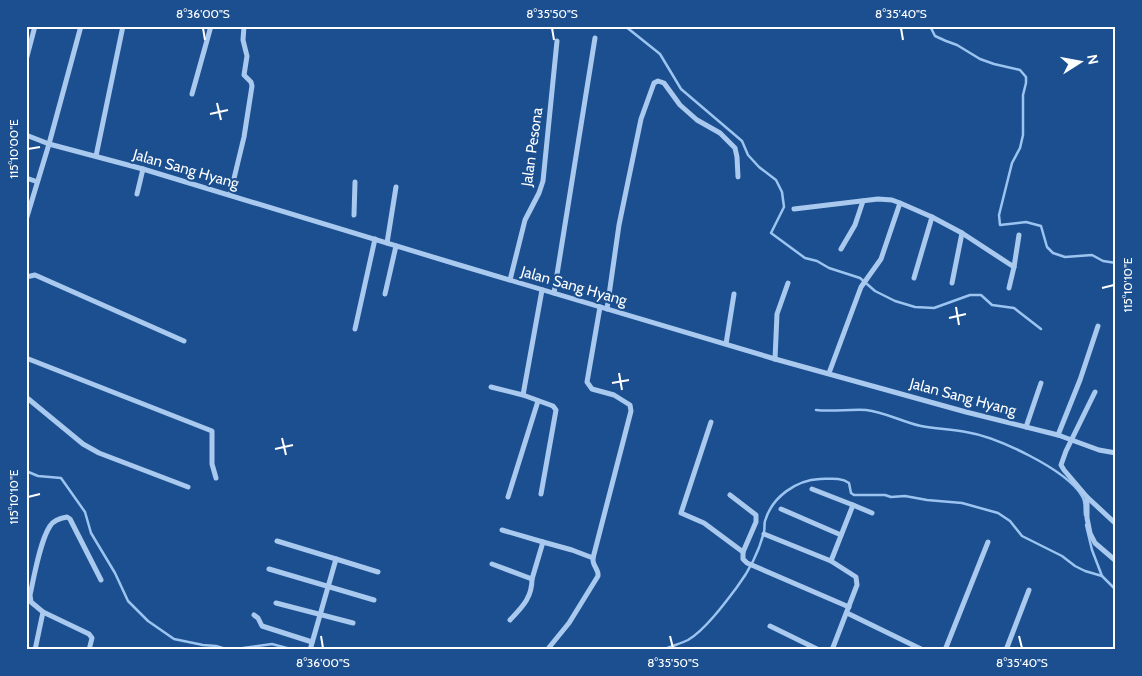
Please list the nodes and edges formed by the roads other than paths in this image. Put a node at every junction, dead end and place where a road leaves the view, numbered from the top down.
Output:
1 (36, 26) edge
2 (81, 26) edge
3 (123, 26) edge
4 (211, 26) edge
5 (244, 26) edge
6 (595, 38) dead end
7 (556, 41) dead end
8 (26, 60) edge
9 (192, 94) dead end
10 (26, 136) edge
11 (50, 144) junction
12 (96, 156) junction
13 (143, 169) junction
14 (738, 177) dead end
15 (26, 178) edge
16 (35, 181) dead end
17 (355, 182) dead end
18 (396, 188) dead end
19 (137, 194) dead end
20 (230, 195) junction
21 (863, 201) junction
22 (900, 203) junction
23 (794, 209) dead end
24 (354, 215) dead end
25 (27, 216) edge
26 (932, 217) junction
27 (962, 233) junction
28 (1019, 236) dead end
29 (375, 239) junction
30 (387, 243) junction
31 (396, 246) junction
32 (841, 248) dead end
33 (1014, 267) junction
34 (26, 277) edge
35 (914, 278) dead end
36 (510, 280) junction
37 (788, 283) dead end
38 (952, 283) dead end
39 (1009, 288) dead end
40 (542, 290) junction
41 (554, 293) junction
42 (385, 294) dead end
43 (734, 294) dead end
44 (600, 307) junction
45 (607, 309) junction
46 (1098, 326) dead end
47 (355, 329) dead end
48 (184, 341) dead end
49 (726, 344) junction
50 (26, 358) edge
51 (775, 359) junction
52 (830, 373) junction
53 (1041, 383) dead end
54 (491, 387) dead end
55 (1095, 392) dead end
56 (523, 394) junction
57 (26, 398) edge
58 (538, 401) junction
59 (711, 422) dead end
60 (1026, 427) junction
61 (1058, 435) junction
62 (1072, 440) junction
63 (1116, 453) edge
64 (216, 478) dead end
65 (188, 487) dead end
66 (812, 489) dead end
67 (541, 494) dead end
68 (730, 495) dead end
69 (508, 497) dead end
70 (1087, 497) junction
71 (853, 505) junction
72 (781, 509) dead end
73 (872, 514) dead end
74 (1116, 524) edge
75 (502, 530) dead end
76 (764, 534) dead end
77 (841, 535) junction
78 (277, 542) dead end
79 (543, 542) junction
80 (988, 542) dead end
81 (743, 552) junction
82 (593, 558) junction
83 (336, 559) junction
84 (831, 561) junction
85 (1116, 561) edge
86 (492, 564) dead end
87 (269, 569) dead end
88 (378, 572) dead end
89 (532, 579) junction
90 (101, 580) dead end
91 (327, 586) junction
92 (1029, 590) dead end
93 (374, 600) dead end
94 (276, 603) dead end
95 (848, 610) junction
96 (42, 612) junction
97 (254, 615) dead end
98 (319, 615) junction
99 (510, 620) dead end
100 (353, 623) dead end
101 (770, 626) dead end
102 (311, 646) edge
103 (35, 650) edge
104 (89, 650) edge
105 (547, 650) edge
106 (819, 650) edge
107 (832, 650) edge
108 (923, 650) edge
109 (945, 650) edge
110 (1006, 650) edge

1 - 8 street
2 - 11 street
3 - 12 street
4 - 9 street
5 - 20 street
6 - 41 street
7 - 36 street, Jalan Pesona
10 - 11 street, Jalan Sang Hyang
11 - 12 street, Jalan Sang Hyang
11 - 25 street
12 - 13 street, Jalan Sang Hyang
13 - 19 street
13 - 20 street, Jalan Sang Hyang
14 - 45 street
15 - 16 street
17 - 24 street
18 - 30 street
20 - 29 street, Jalan Sang Hyang
21 - 22 street
21 - 23 street
21 - 32 street
22 - 26 street
22 - 52 street
26 - 27 street
26 - 35 street
27 - 33 street
27 - 38 street
28 - 33 street
29 - 30 street, Jalan Sang Hyang
29 - 47 street
30 - 31 street, Jalan Sang Hyang
31 - 36 street, Jalan Sang Hyang
31 - 42 street
33 - 39 street
34 - 48 street
36 - 40 street, Jalan Sang Hyang
37 - 51 street
40 - 41 street, Jalan Sang Hyang
40 - 56 street
41 - 44 street, Jalan Sang Hyang
43 - 49 street
44 - 45 street, Jalan Sang Hyang
44 - 82 street
45 - 49 street, Jalan Sang Hyang
46 - 61 street
49 - 51 street, Jalan Sang Hyang
50 - 64 street
51 - 52 street, Jalan Sang Hyang
52 - 60 street, Jalan Sang Hyang
53 - 60 street
54 - 56 street
55 - 62 street
56 - 58 street
57 - 65 street
58 - 67 street
58 - 69 street
59 - 81 street
60 - 61 street, Jalan Sang Hyang
61 - 62 street, Jalan Sang Hyang
62 - 63 street, Jalan Sang Hyang
62 - 70 street
66 - 71 street
68 - 81 street
70 - 74 street
70 - 85 street
71 - 73 street
71 - 77 street
72 - 77 street
75 - 79 street
76 - 84 street
77 - 84 street
78 - 83 street
79 - 82 street
79 - 89 street
80 - 109 street
81 - 95 street
82 - 105 street
83 - 88 street
83 - 91 street
84 - 95 street
86 - 89 street
87 - 91 street
89 - 99 street
90 - 96 street
91 - 93 street
91 - 98 street
92 - 110 street
94 - 98 street
95 - 107 street
95 - 108 street
96 - 103 street
96 - 104 street
97 - 102 street
98 - 100 street
98 - 102 street
101 - 106 street

